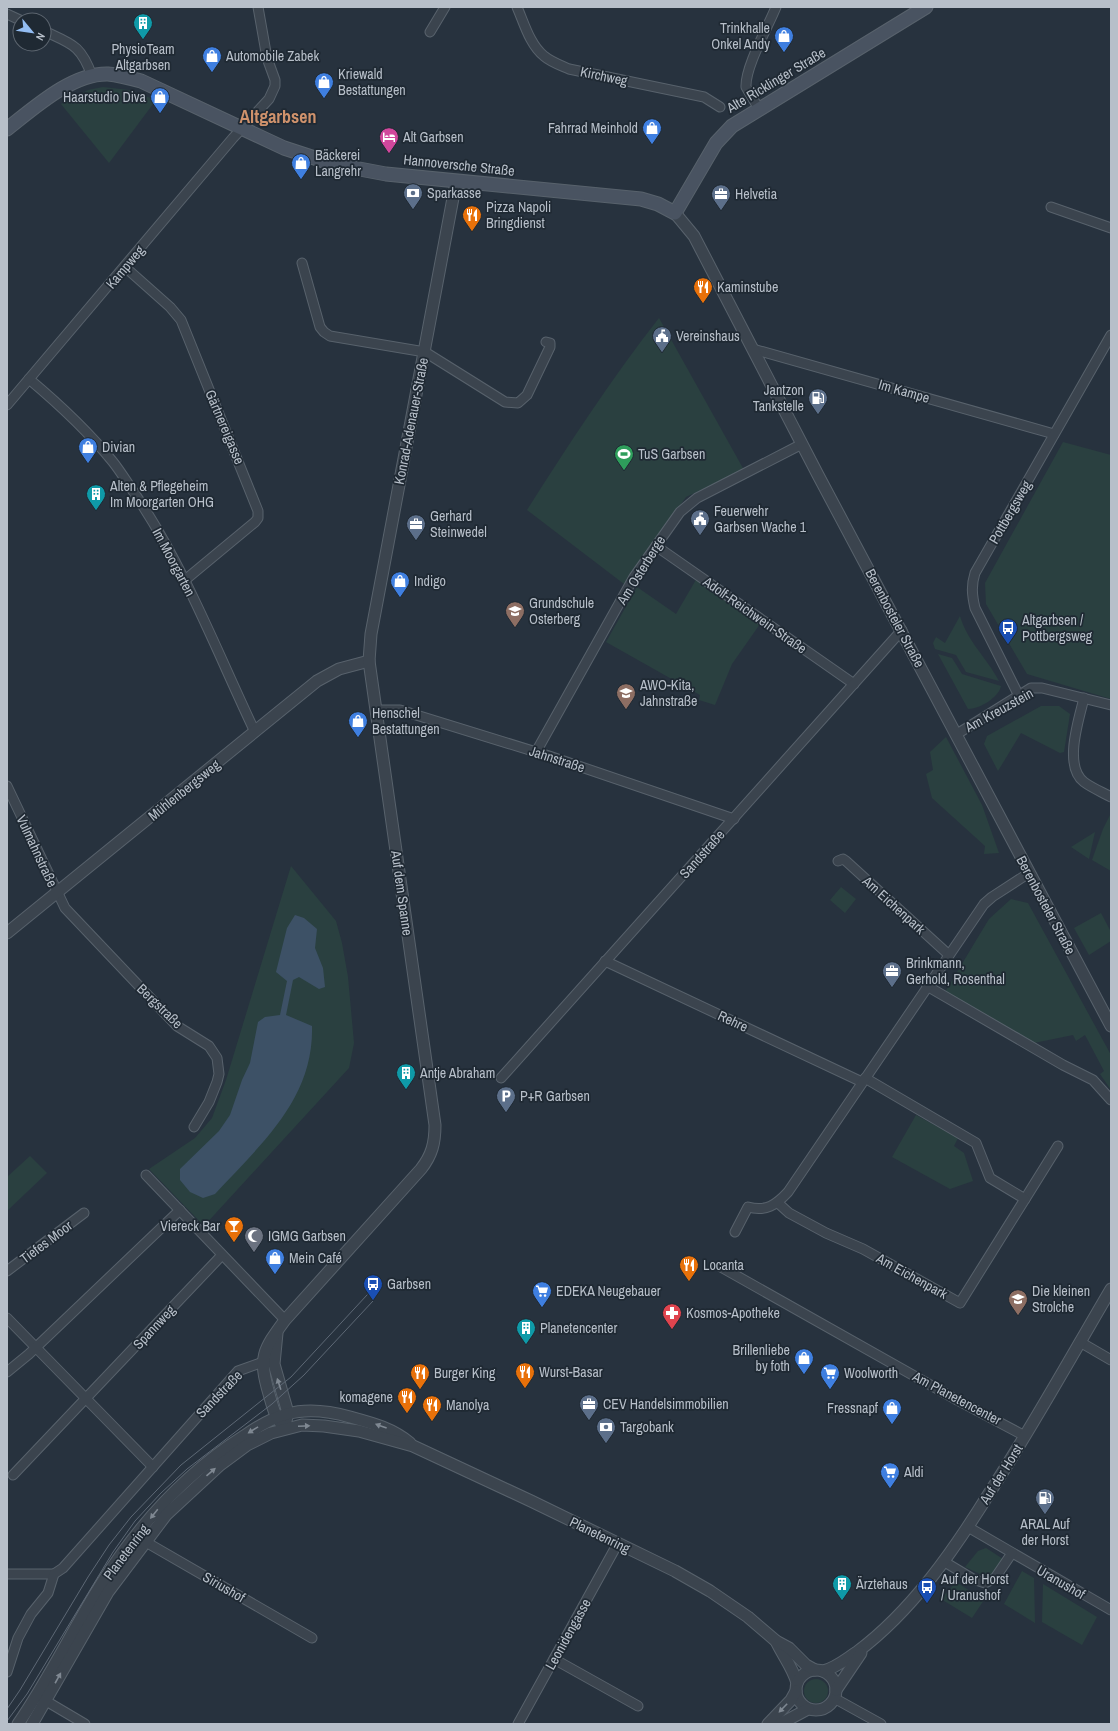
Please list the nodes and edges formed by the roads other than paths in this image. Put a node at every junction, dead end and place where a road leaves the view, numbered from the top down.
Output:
1 (258, 7) edge
2 (445, 7) edge
3 (517, 7) edge
4 (776, 7) edge
5 (926, 7) edge
6 (430, 32) dead end
7 (52, 35) edge
8 (92, 76) junction
9 (720, 106) dead end
10 (759, 109) junction
11 (242, 128) junction
12 (7, 129) edge
13 (456, 182) junction
14 (1051, 207) dead end
15 (675, 213) junction
16 (1111, 228) edge
17 (302, 263) dead end
18 (125, 267) junction
19 (1111, 335) edge
20 (546, 342) dead end
21 (753, 349) junction
22 (425, 352) junction
23 (29, 379) junction
24 (10, 396) edge
25 (7, 405) edge
26 (1054, 434) junction
27 (802, 444) junction
28 (656, 546) junction
29 (185, 580) junction
30 (902, 630) junction
31 (369, 661) junction
32 (854, 684) junction
33 (1019, 696) junction
34 (1084, 698) junction
35 (1111, 705) edge
36 (378, 710) junction
37 (255, 732) junction
38 (956, 734) junction
39 (536, 752) junction
40 (7, 786) edge
41 (1111, 797) edge
42 (734, 819) junction
43 (838, 861) dead end
44 (1029, 873) junction
45 (58, 893) junction
46 (7, 933) edge
47 (949, 955) junction
48 (605, 961) junction
49 (927, 986) junction
50 (1111, 1026) edge
51 (501, 1078) dead end
52 (863, 1080) junction
53 (1111, 1100) edge
54 (194, 1127) dead end
55 (1058, 1146) dead end
56 (146, 1175) dead end
57 (1025, 1199) junction
58 (778, 1203) junction
59 (180, 1210) junction
60 (84, 1213) dead end
61 (735, 1232) dead end
62 (222, 1255) junction
63 (721, 1267) dead end
64 (7, 1271) edge
65 (1111, 1289) edge
66 (7, 1318) edge
67 (285, 1320) junction
68 (278, 1330) junction
69 (1080, 1342) junction
70 (36, 1346) junction
71 (1111, 1360) edge
72 (263, 1362) junction
73 (7, 1372) edge
74 (86, 1400) junction
75 (288, 1413) junction
76 (275, 1417) junction
77 (284, 1428) junction
78 (1025, 1436) junction
79 (413, 1446) junction
80 (153, 1467) junction
81 (13, 1475) dead end
82 (968, 1527) junction
83 (142, 1537) junction
84 (618, 1543) junction
85 (1012, 1553) junction
86 (943, 1561) junction
87 (7, 1574) edge
88 (54, 1574) junction
89 (1111, 1610) edge
90 (312, 1638) dead end
91 (776, 1641) junction
92 (868, 1643) junction
93 (554, 1659) junction
94 (819, 1671) junction
95 (7, 1672) edge
96 (796, 1687) junction
97 (835, 1694) junction
98 (41, 1698) junction
99 (638, 1706) dead end
100 (808, 1709) junction
101 (18, 1724) edge
102 (32, 1724) edge
103 (85, 1724) edge
104 (518, 1724) edge
105 (768, 1724) edge
106 (780, 1724) edge
107 (881, 1724) edge

1 - 11 street, Kampweg
2 - 6 street
3 - 9 street, Kirchweg
4 - 10 street
5 - 10 main road, Alte Ricklinger Straße
7 - 8 street
8 - 11 main road, Hannoversche Straße
8 - 12 main road, Hannoversche Straße
10 - 15 main road, Alte Ricklinger Straße
11 - 13 main road, Hannoversche Straße
11 - 18 street, Kampweg
13 - 15 main road, Hannoversche Straße
13 - 22 street, Konrad-Adenauer-Straße
14 - 16 street
15 - 21 street, Berenbosteler Straße
17 - 22 street
18 - 23 street, Kampweg
18 - 29 street, Gärtnereigasse
19 - 26 street, Pottbergsweg
20 - 22 street
21 - 26 street, Im Kampe
21 - 27 street, Berenbosteler Straße
22 - 31 street, Konrad-Adenauer-Straße
23 - 24 street, Kampweg
23 - 29 street, Im Moorgarten
24 - 25 street, Kampweg
26 - 33 street, Pottbergsweg
27 - 28 street, Am Osterberge
27 - 30 street, Berenbosteler Straße
28 - 32 street, Adolf-Reichwein-Straße
28 - 39 street, Am Osterberge
29 - 37 street, Im Moorgarten
30 - 32 street, Sandstraße
30 - 38 street, Berenbosteler Straße
31 - 36 street, Auf dem Spanne
31 - 37 street, Mühlenbergsweg
32 - 42 street, Sandstraße
33 - 34 street, Am Kreuzstein
33 - 38 street, Am Kreuzstein
34 - 35 street, Am Kreuzstein
34 - 41 street
36 - 39 street, Jahnstraße
36 - 67 street, Auf dem Spanne
37 - 45 street, Mühlenbergsweg
38 - 44 street, Berenbosteler Straße
39 - 42 street, Jahnstraße
40 - 45 street, Vulmahnstraße
42 - 48 street, Sandstraße
43 - 47 street, Am Eichenpark
44 - 47 street
44 - 50 street, Berenbosteler Straße
45 - 46 street, Mühlenbergsweg
45 - 54 street, Bergstraße
47 - 49 street
48 - 51 street, Sandstraße
48 - 52 street, Rehre
49 - 52 street
49 - 53 street
52 - 57 street
52 - 58 street
55 - 57 street, Am Eichenpark
56 - 59 street
57 - 58 street, Am Eichenpark
58 - 61 street
59 - 62 street
59 - 70 street
60 - 64 street, Tiefes Moor
62 - 67 street
62 - 74 street, Spannweg
63 - 78 street, Am Planetencenter
65 - 69 street, Auf der Horst
66 - 70 street
67 - 68 street
68 - 72 street
75 -> 68 street
69 - 71 street
69 - 78 street, Auf der Horst
70 - 73 street
70 - 74 street
72 - 76 street
72 - 80 street, Sandstraße
74 - 80 street
74 - 81 street, Spannweg
75 - 76 street, Planetenring
75 - 77 street
79 -> 75 street, Planetenring
76 - 77 street
76 -> 83 street, Planetenring
77 -> 79 street, Planetenring
83 -> 77 street, Planetenring
78 - 82 street, Auf der Horst
79 - 84 street, Planetenring
80 - 88 street, Sandstraße
82 - 85 street, Uranushof
82 - 86 street, Auf der Horst
83 - 90 street, Siriushof
83 - 98 street, Planetenring
84 - 91 street, Planetenring
84 - 93 street, Leonidengasse
85 - 86 street
85 - 89 street, Uranushof
86 - 92 street, Auf der Horst
87 - 88 street
88 - 95 street
91 - 94 street, Planetenring
91 - 96 street, Planetenring
92 - 94 street, Auf der Horst
92 - 97 street, Auf der Horst
93 - 99 street
93 - 104 street, Leonidengasse
94 - 96 street
94 - 97 street
96 - 100 street
96 -> 105 street
97 - 100 street
97 - 107 street
98 - 101 street, Planetenring
98 - 102 street, Planetenring
98 - 103 street
100 - 106 street

